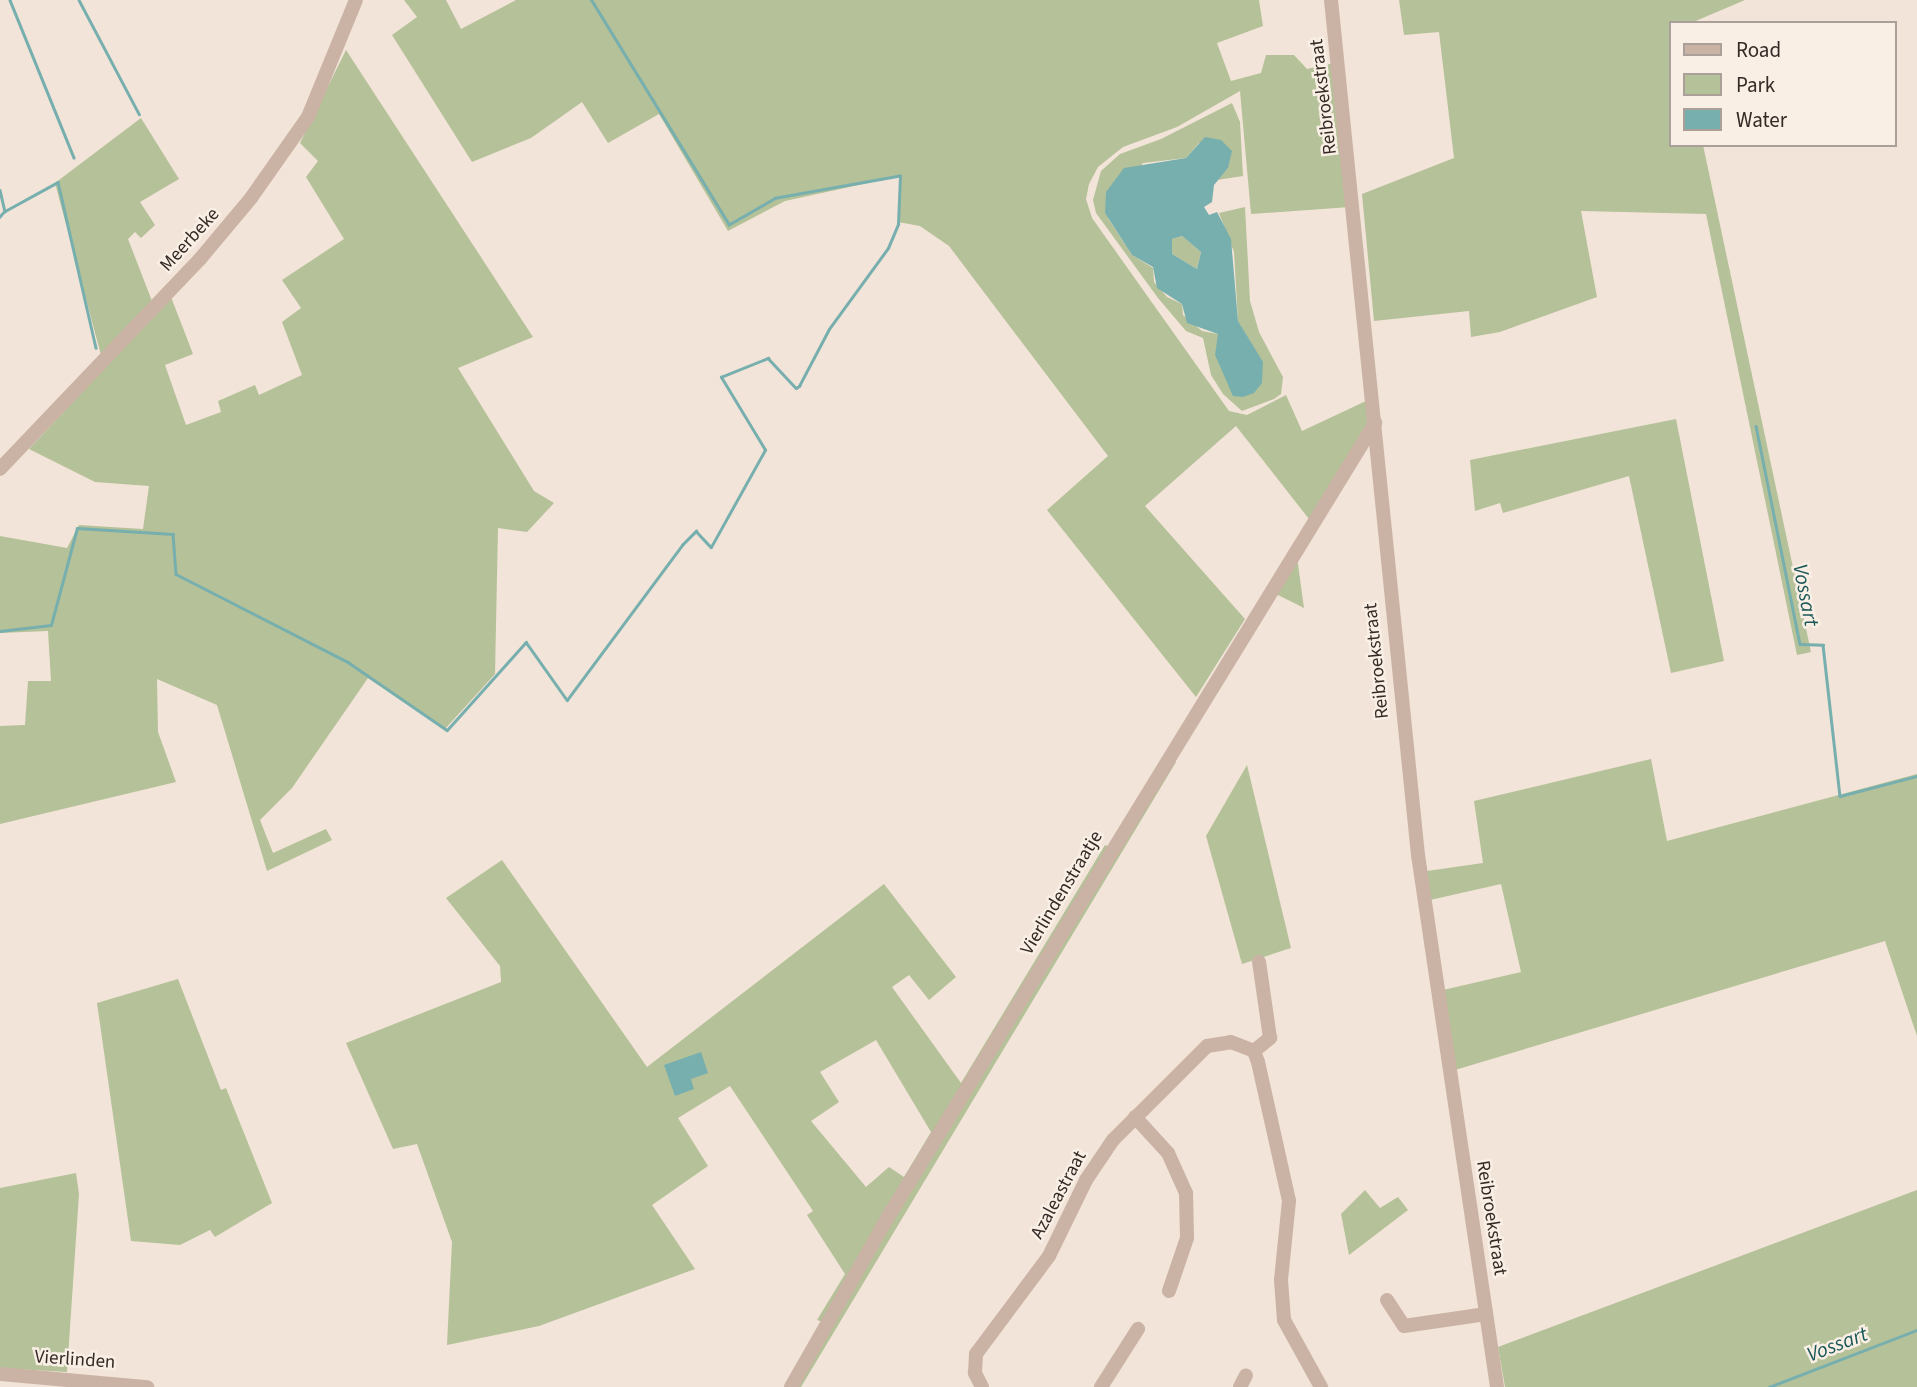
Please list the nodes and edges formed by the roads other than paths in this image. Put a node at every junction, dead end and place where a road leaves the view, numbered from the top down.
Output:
1 (356, 0) edge
2 (1331, 0) edge
3 (1375, 423) junction
4 (0, 469) edge
5 (1259, 962) dead end
6 (1254, 1051) junction
7 (1135, 1117) junction
8 (1169, 1291) dead end
9 (1387, 1300) dead end
10 (1486, 1314) junction
11 (1138, 1329) dead end
12 (0, 1374) edge
13 (147, 1387) edge
14 (791, 1387) edge
15 (982, 1387) edge
16 (1101, 1387) edge
17 (1321, 1387) edge
18 (1497, 1387) edge

1 - 4 street, Meerbeke
2 - 3 street, Reibroekstraat
3 - 10 street, Reibroekstraat
3 - 14 street, Vierlindenstraatje
5 - 6 street
6 - 7 street, Azaleastraat
6 - 17 street
7 - 8 street
7 - 15 street, Azaleastraat
9 - 10 street
10 - 18 street, Reibroekstraat
11 - 16 street
12 - 13 street, Vierlinden

